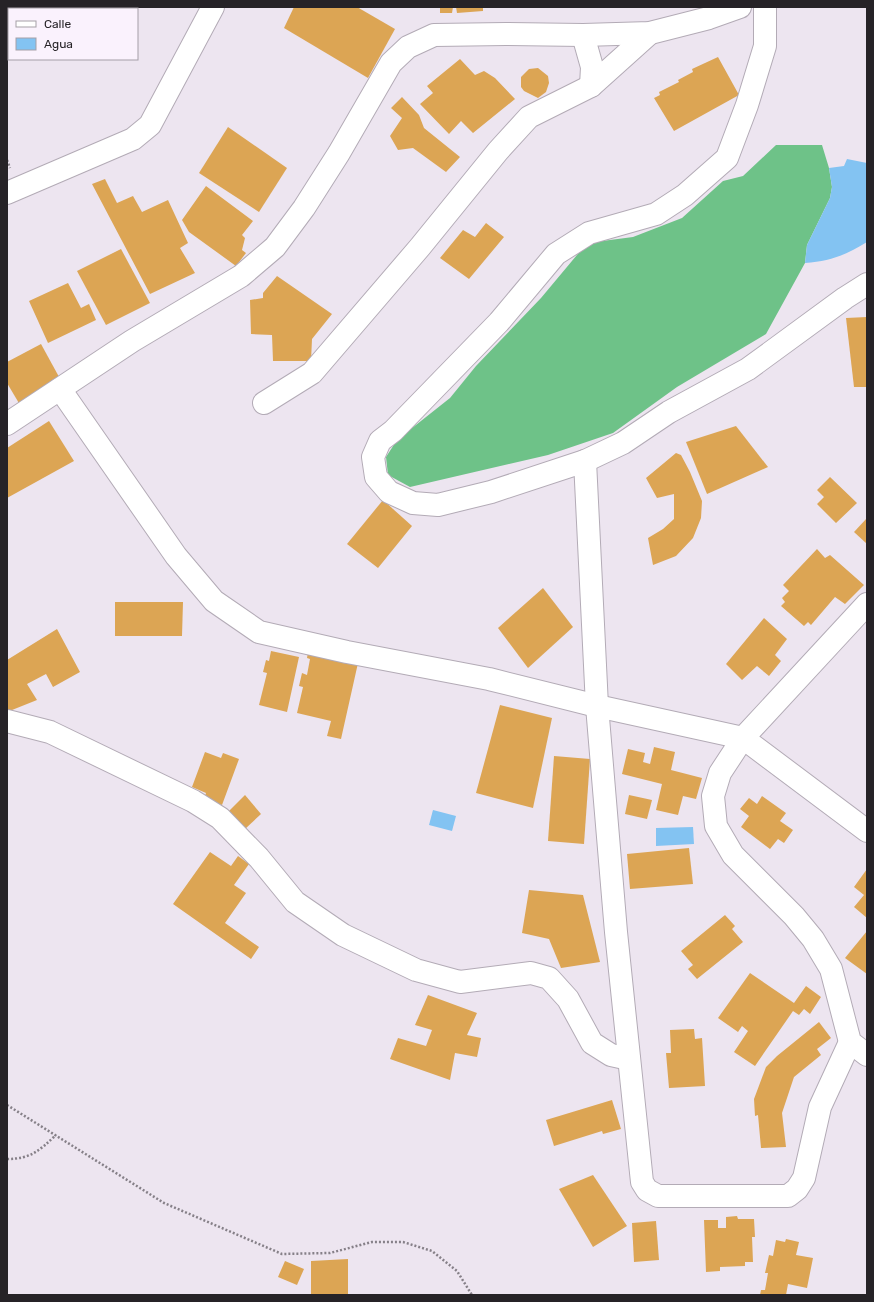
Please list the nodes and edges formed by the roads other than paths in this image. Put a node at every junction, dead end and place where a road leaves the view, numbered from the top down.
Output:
1 (212, 7) edge
2 (740, 7) edge
3 (765, 7) edge
4 (650, 33) junction
5 (583, 35) junction
6 (591, 86) junction
7 (7, 193) edge
8 (867, 284) edge
9 (60, 389) junction
10 (264, 403) dead end
11 (7, 424) edge
12 (585, 461) junction
13 (867, 604) edge
14 (597, 706) junction
15 (7, 721) edge
16 (743, 738) junction
17 (867, 832) edge
18 (859, 1049) edge
19 (630, 1059) junction

1 - 7 street
2 - 4 street
3 - 12 street
4 - 5 street
4 - 6 street
5 - 6 street
5 - 9 street
6 - 10 street
8 - 12 street
9 - 11 street
9 - 14 street
12 - 14 street
13 - 16 street
14 - 16 street
14 - 19 street
15 - 19 street
16 - 17 street
16 - 18 street
18 - 19 street

